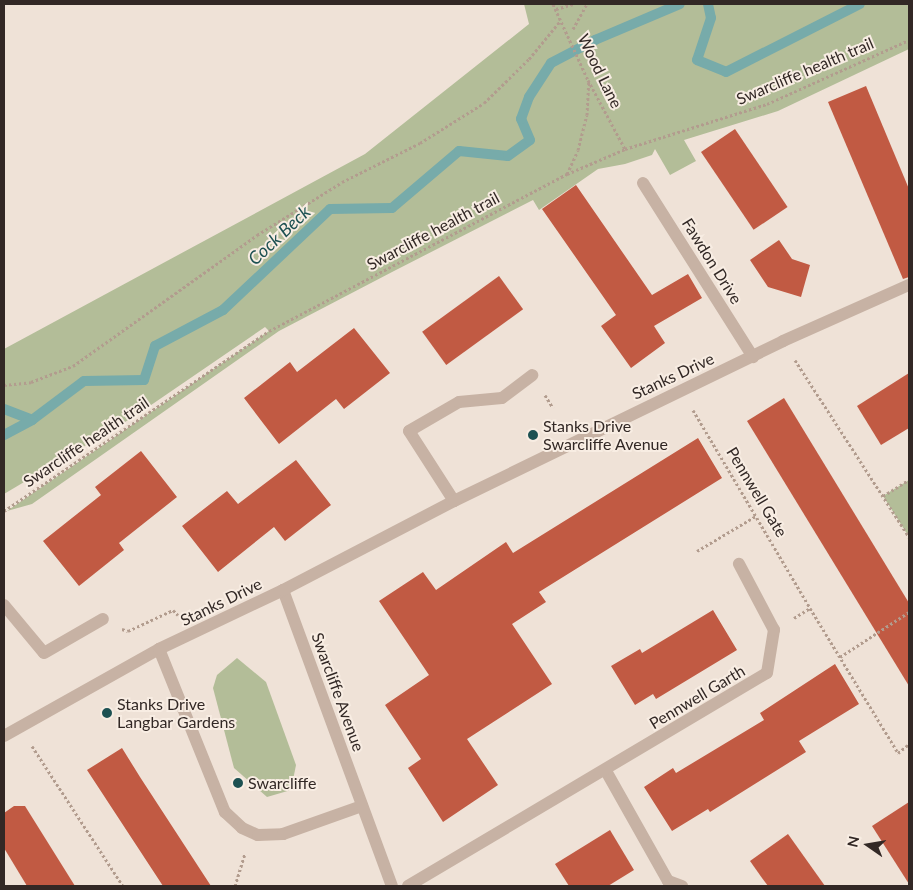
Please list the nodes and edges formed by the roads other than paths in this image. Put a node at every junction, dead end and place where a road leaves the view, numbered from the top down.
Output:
1 (643, 183) dead end
2 (909, 285) edge
3 (753, 357) junction
4 (532, 375) dead end
5 (454, 501) junction
6 (739, 564) dead end
7 (283, 590) junction
8 (4, 605) edge
9 (102, 619) road end
10 (159, 650) junction
11 (4, 736) edge
12 (606, 771) junction
13 (362, 806) junction
14 (392, 886) edge
15 (408, 886) edge
16 (682, 886) edge

1 - 3 street, Fawdon Drive
2 - 3 street, Stanks Drive
3 - 5 street, Stanks Drive
4 - 5 street
5 - 7 street, Stanks Drive
6 - 12 street, Pennwell Garth
7 - 10 street, Stanks Drive
7 - 13 street, Swarcliffe Avenue
8 - 9 street
10 - 11 street, Stanks Drive
10 - 13 street
12 - 15 street, Pennwell Garth
12 - 16 street
13 - 14 street, Swarcliffe Avenue

